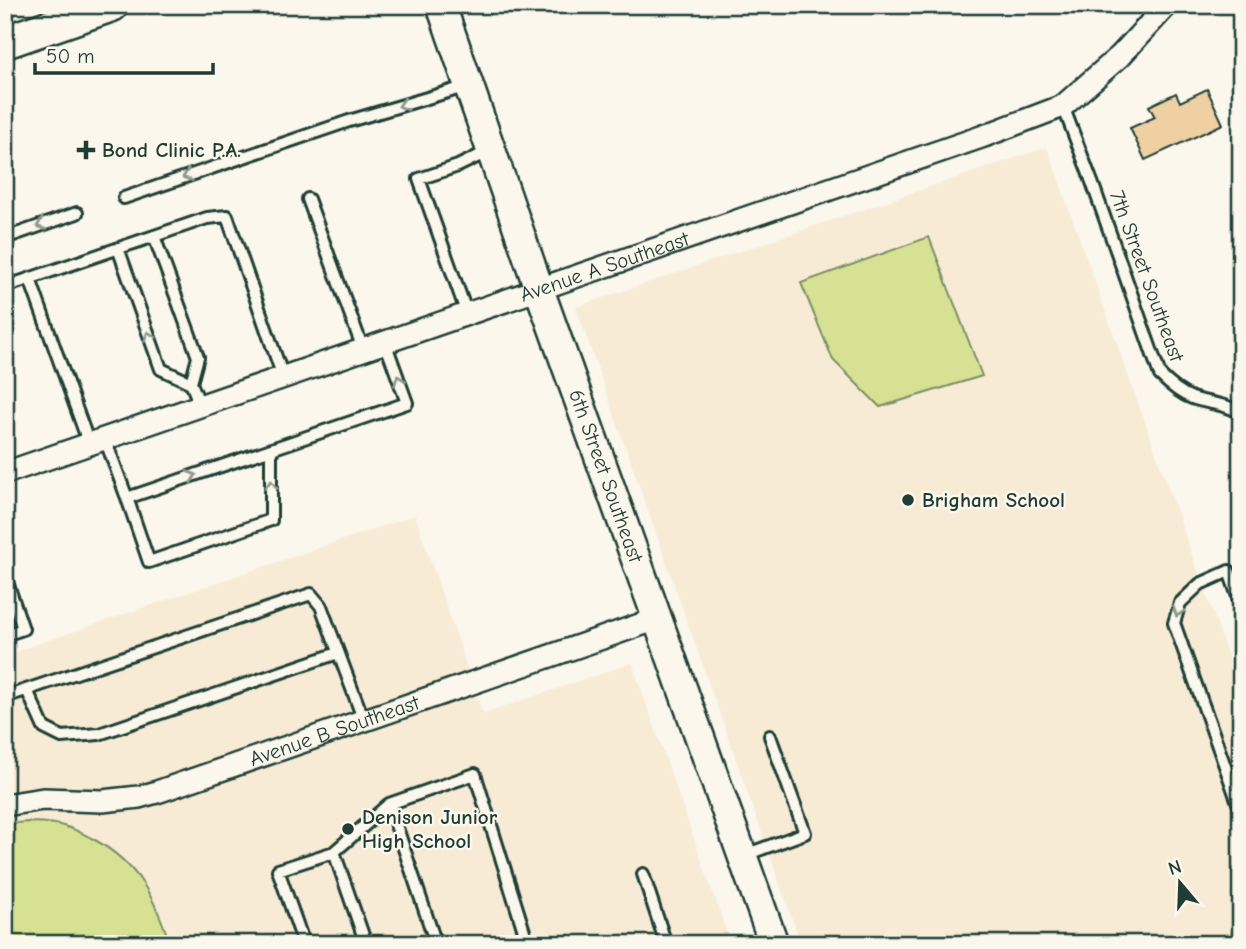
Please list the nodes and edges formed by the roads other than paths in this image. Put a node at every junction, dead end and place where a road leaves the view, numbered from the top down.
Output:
1 (112, 5) edge
2 (441, 5) edge
3 (1167, 5) edge
4 (5, 42) edge
5 (468, 86) junction
6 (1063, 106) junction
7 (491, 150) junction
8 (124, 198) dead end
9 (308, 199) dead end
10 (77, 214) dead end
11 (154, 236) junction
12 (5, 238) edge
13 (118, 248) junction
14 (30, 279) junction
15 (5, 288) edge
16 (539, 289) junction
17 (467, 314) junction
18 (385, 342) junction
19 (363, 349) junction
20 (283, 377) junction
21 (191, 383) junction
22 (200, 405) junction
23 (1241, 413) edge
24 (97, 442) junction
25 (271, 449) junction
26 (5, 472) edge
27 (127, 498) junction
28 (5, 576) edge
29 (1241, 605) edge
30 (657, 619) junction
31 (5, 635) edge
32 (338, 653) junction
33 (27, 690) junction
34 (5, 697) edge
35 (364, 721) junction
36 (770, 736) dead end
37 (389, 804) junction
38 (5, 805) edge
39 (1241, 811) edge
40 (334, 852) junction
41 (742, 856) junction
42 (643, 874) dead end
43 (304, 944) edge
44 (366, 944) edge
45 (436, 944) edge
46 (528, 944) edge
47 (666, 944) edge
48 (774, 944) edge

1 - 4 main road
2 - 5 street, 6th Street Southeast
3 - 6 street, Avenue A Southeast
5 - 7 street, 6th Street Southeast
5 -> 8 lane
6 - 16 street, Avenue A Southeast
6 - 23 lane, 7th Street Southeast
7 - 16 street, 6th Street Southeast
7 - 17 lane
9 - 19 lane
10 -> 12 lane
11 - 13 lane
11 - 20 lane
11 - 21 lane
13 - 14 lane
21 -> 13 lane
14 - 15 lane
14 - 24 lane
16 - 17 street, Avenue A Southeast
16 - 30 street, 6th Street Southeast
17 - 18 street, Avenue A Southeast
18 - 19 street, Avenue A Southeast
25 -> 18 lane
19 - 20 street, Avenue A Southeast
20 - 22 street, Avenue A Southeast
21 - 22 lane
22 - 24 street, Avenue A Southeast
24 - 26 street, Avenue A Southeast
24 - 27 lane
27 -> 25 lane
27 -> 25 lane
28 - 31 lane
29 -> 39 lane
30 - 35 street, Avenue B Southeast
30 - 41 street, 6th Street Southeast
32 - 33 lane
32 - 33 lane
32 - 35 lane
33 - 34 lane
35 - 38 street, Avenue B Southeast
36 - 41 lane
37 - 40 lane
37 - 45 lane
37 - 46 lane
40 - 43 lane
40 - 44 lane
41 - 48 street, 6th Street Southeast
42 - 47 lane

